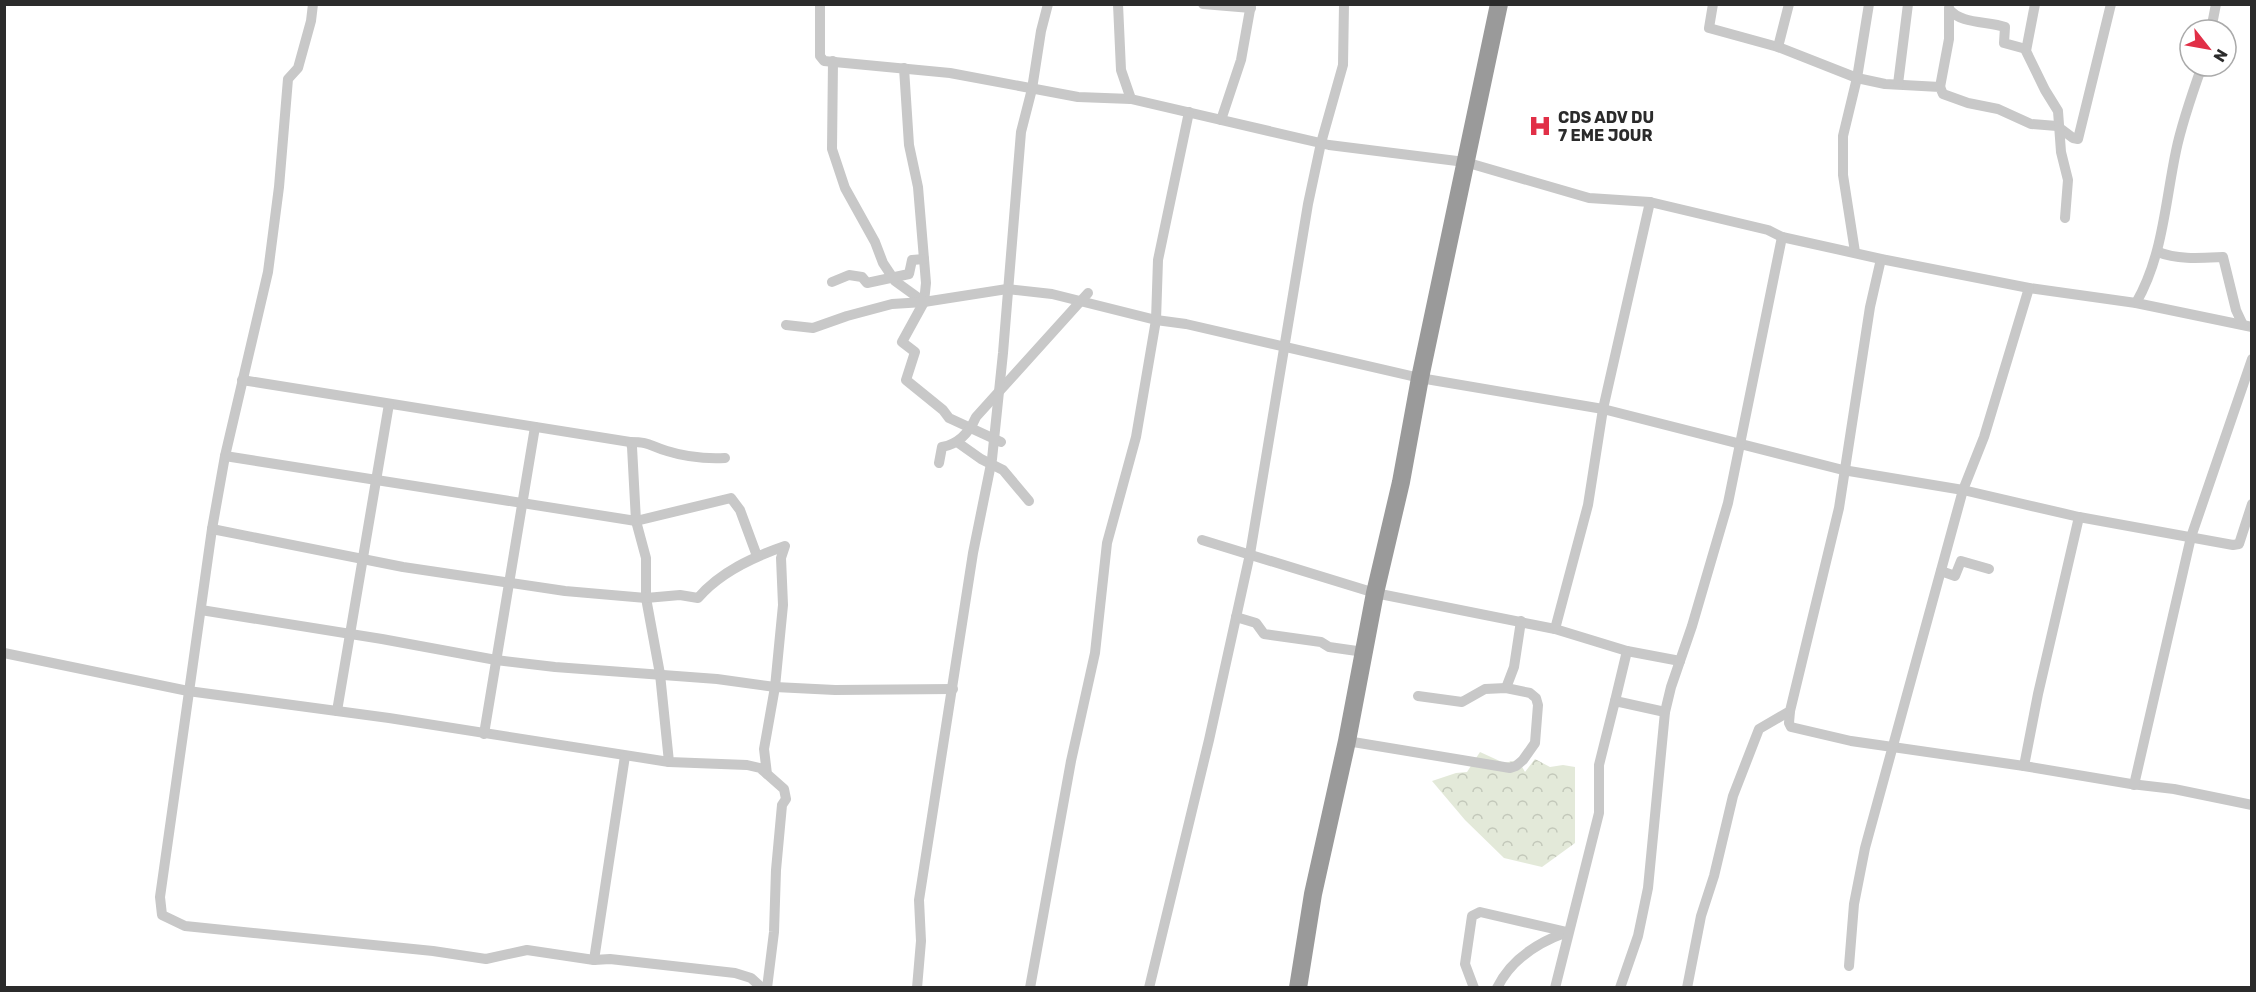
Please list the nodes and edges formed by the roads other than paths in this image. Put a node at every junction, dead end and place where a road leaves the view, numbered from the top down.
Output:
1 (313, 4) edge
2 (820, 4) edge
3 (1048, 4) edge
4 (1118, 4) edge
5 (1203, 4) edge
6 (1344, 4) edge
7 (1498, 4) edge
8 (1713, 4) edge
9 (1790, 4) edge
10 (1908, 4) edge
11 (2035, 4) edge
12 (2111, 4) edge
13 (1869, 5) edge
14 (1251, 6) edge
15 (1949, 7) edge
16 (1778, 47) junction
17 (2026, 49) junction
18 (833, 62) junction
19 (904, 68) junction
20 (1857, 78) junction
21 (2198, 78) edge
22 (1898, 84) junction
23 (1940, 87) junction
24 (1032, 89) junction
25 (1131, 99) junction
26 (1189, 112) junction
27 (1221, 120) junction
28 (2059, 128) junction
29 (1322, 143) junction
30 (1465, 162) junction
31 (1650, 202) junction
32 (2066, 218) dead end
33 (1782, 237) junction
34 (1854, 252) junction
35 (2157, 252) junction
36 (924, 259) junction
37 (1881, 259) junction
38 (893, 279) junction
39 (832, 282) dead end
40 (2029, 288) junction
41 (1007, 289) junction
42 (1085, 297) junction
43 (924, 302) junction
44 (2136, 303) junction
45 (1155, 320) junction
46 (786, 326) dead end
47 (2247, 326) edge
48 (1285, 347) junction
49 (2252, 359) edge
50 (1420, 378) junction
51 (242, 380) junction
52 (999, 393) junction
53 (389, 404) junction
54 (1603, 409) junction
55 (535, 427) junction
56 (971, 428) junction
57 (998, 440) junction
58 (630, 442) junction
59 (957, 442) junction
60 (1740, 443) junction
61 (225, 456) junction
62 (725, 458) dead end
63 (939, 463) dead end
64 (990, 464) junction
65 (1843, 470) junction
66 (376, 480) junction
67 (1963, 490) junction
68 (1029, 501) dead end
69 (523, 503) junction
70 (2252, 504) edge
71 (2079, 517) junction
72 (636, 521) junction
73 (212, 529) junction
74 (2191, 537) junction
75 (1202, 540) dead end
76 (1250, 554) junction
77 (757, 556) junction
78 (363, 559) junction
79 (1989, 569) dead end
80 (1941, 571) junction
81 (510, 582) junction
82 (1375, 594) junction
83 (646, 598) junction
84 (201, 610) junction
85 (1236, 617) junction
86 (1521, 621) junction
87 (1555, 629) junction
88 (349, 633) junction
89 (1628, 651) junction
90 (1364, 652) junction
91 (4, 653) edge
92 (496, 660) junction
93 (1680, 661) junction
94 (660, 674) junction
95 (775, 687) junction
96 (1506, 688) junction
97 (953, 689) junction
98 (188, 691) junction
99 (1418, 696) dead end
100 (1615, 701) junction
101 (338, 711) junction
102 (1790, 711) junction
103 (1665, 712) junction
104 (484, 734) junction
105 (1347, 741) junction
106 (1893, 747) junction
107 (625, 756) junction
108 (669, 762) junction
109 (2025, 766) junction
110 (767, 774) junction
111 (2134, 785) junction
112 (2252, 806) edge
113 (1568, 932) junction
114 (594, 960) junction
115 (1849, 966) dead end
116 (762, 987) edge
117 (767, 987) edge
118 (917, 987) edge
119 (1030, 987) edge
120 (1149, 987) edge
121 (1298, 987) edge
122 (1474, 987) edge
123 (1497, 987) edge
124 (1555, 987) edge
125 (1620, 987) edge
126 (1687, 987) edge

1 - 51 street
2 - 18 street
3 - 24 street
4 - 25 street
5 - 14 street
6 - 29 street
7 - 30 highway
8 - 16 street
9 - 16 street
10 - 22 street
11 - 17 street
12 - 28 street
13 - 20 street
14 - 27 street
15 - 17 street
15 - 23 street
16 - 20 street
17 - 28 street
18 - 19 street
18 - 38 street
19 - 24 street
19 - 36 street
20 - 22 street
20 - 34 street
21 - 35 street
22 - 23 street
23 - 28 street
24 - 25 street
24 - 41 street
25 - 26 street
26 - 27 street
26 - 45 street
27 - 29 street
28 - 32 street
29 - 30 street
29 - 48 street
30 - 31 street
30 - 50 highway
31 - 33 street
31 - 54 street
33 - 34 street
33 - 60 street
34 - 37 street
35 - 44 street
35 - 47 street
36 - 38 street
36 - 43 street
37 - 40 street
37 - 65 street
38 - 39 street
38 - 43 street
40 - 44 street
40 - 67 street
41 - 42 street
41 - 43 street
41 - 52 street
42 - 45 street
42 - 52 street
43 - 46 street
43 - 56 street
44 - 47 street
45 - 48 street
45 - 119 street
48 - 50 street
48 - 76 street
49 - 74 street
50 - 54 street
50 - 82 highway
51 - 53 street
51 - 61 street
52 - 56 street
52 - 57 street
53 - 55 street
53 - 66 street
54 - 60 street
54 - 87 street
55 - 58 street
55 - 69 street
56 - 57 street
56 - 59 street
57 - 64 street
58 - 62 street
58 - 72 street
59 - 63 street
59 - 64 street
60 - 65 street
60 - 93 street
61 - 66 street
61 - 73 street
64 - 68 street
64 - 97 street
65 - 67 street
65 - 102 street
66 - 69 street
66 - 78 street
67 - 71 street
67 - 80 street
69 - 72 street
69 - 81 street
70 - 74 street
71 - 74 street
71 - 109 street
72 - 77 street
72 - 83 street
73 - 78 street
73 - 84 street
74 - 111 street
75 - 76 street
76 - 82 street
76 - 85 street
77 - 83 street
77 - 95 street
78 - 81 street
78 - 88 street
79 - 80 street
80 - 106 street
81 - 83 street
81 - 92 street
82 - 86 street
82 - 90 highway
83 - 94 street
84 - 88 street
84 - 98 street
85 - 90 street
85 - 120 street
86 - 87 street
86 - 96 street
87 - 89 street
88 - 92 street
88 - 101 street
89 - 93 street
89 - 100 street
90 - 105 highway
91 - 98 street
92 - 94 street
92 - 104 street
93 - 103 street
94 - 95 street
94 - 108 street
95 - 97 street
95 - 110 street
96 - 99 street
96 - 105 street
97 - 118 street
98 - 101 street
98 - 114 street
100 - 103 street
100 - 113 street
101 - 104 street
102 - 106 street
102 - 126 street
103 - 125 street
104 - 107 street
105 - 121 highway
106 - 109 street
106 - 115 street
107 - 108 street
107 - 114 street
108 - 110 street
109 - 111 street
110 - 117 street
111 - 112 street
113 - 122 street
113 - 123 street
113 - 124 street
114 - 116 street

